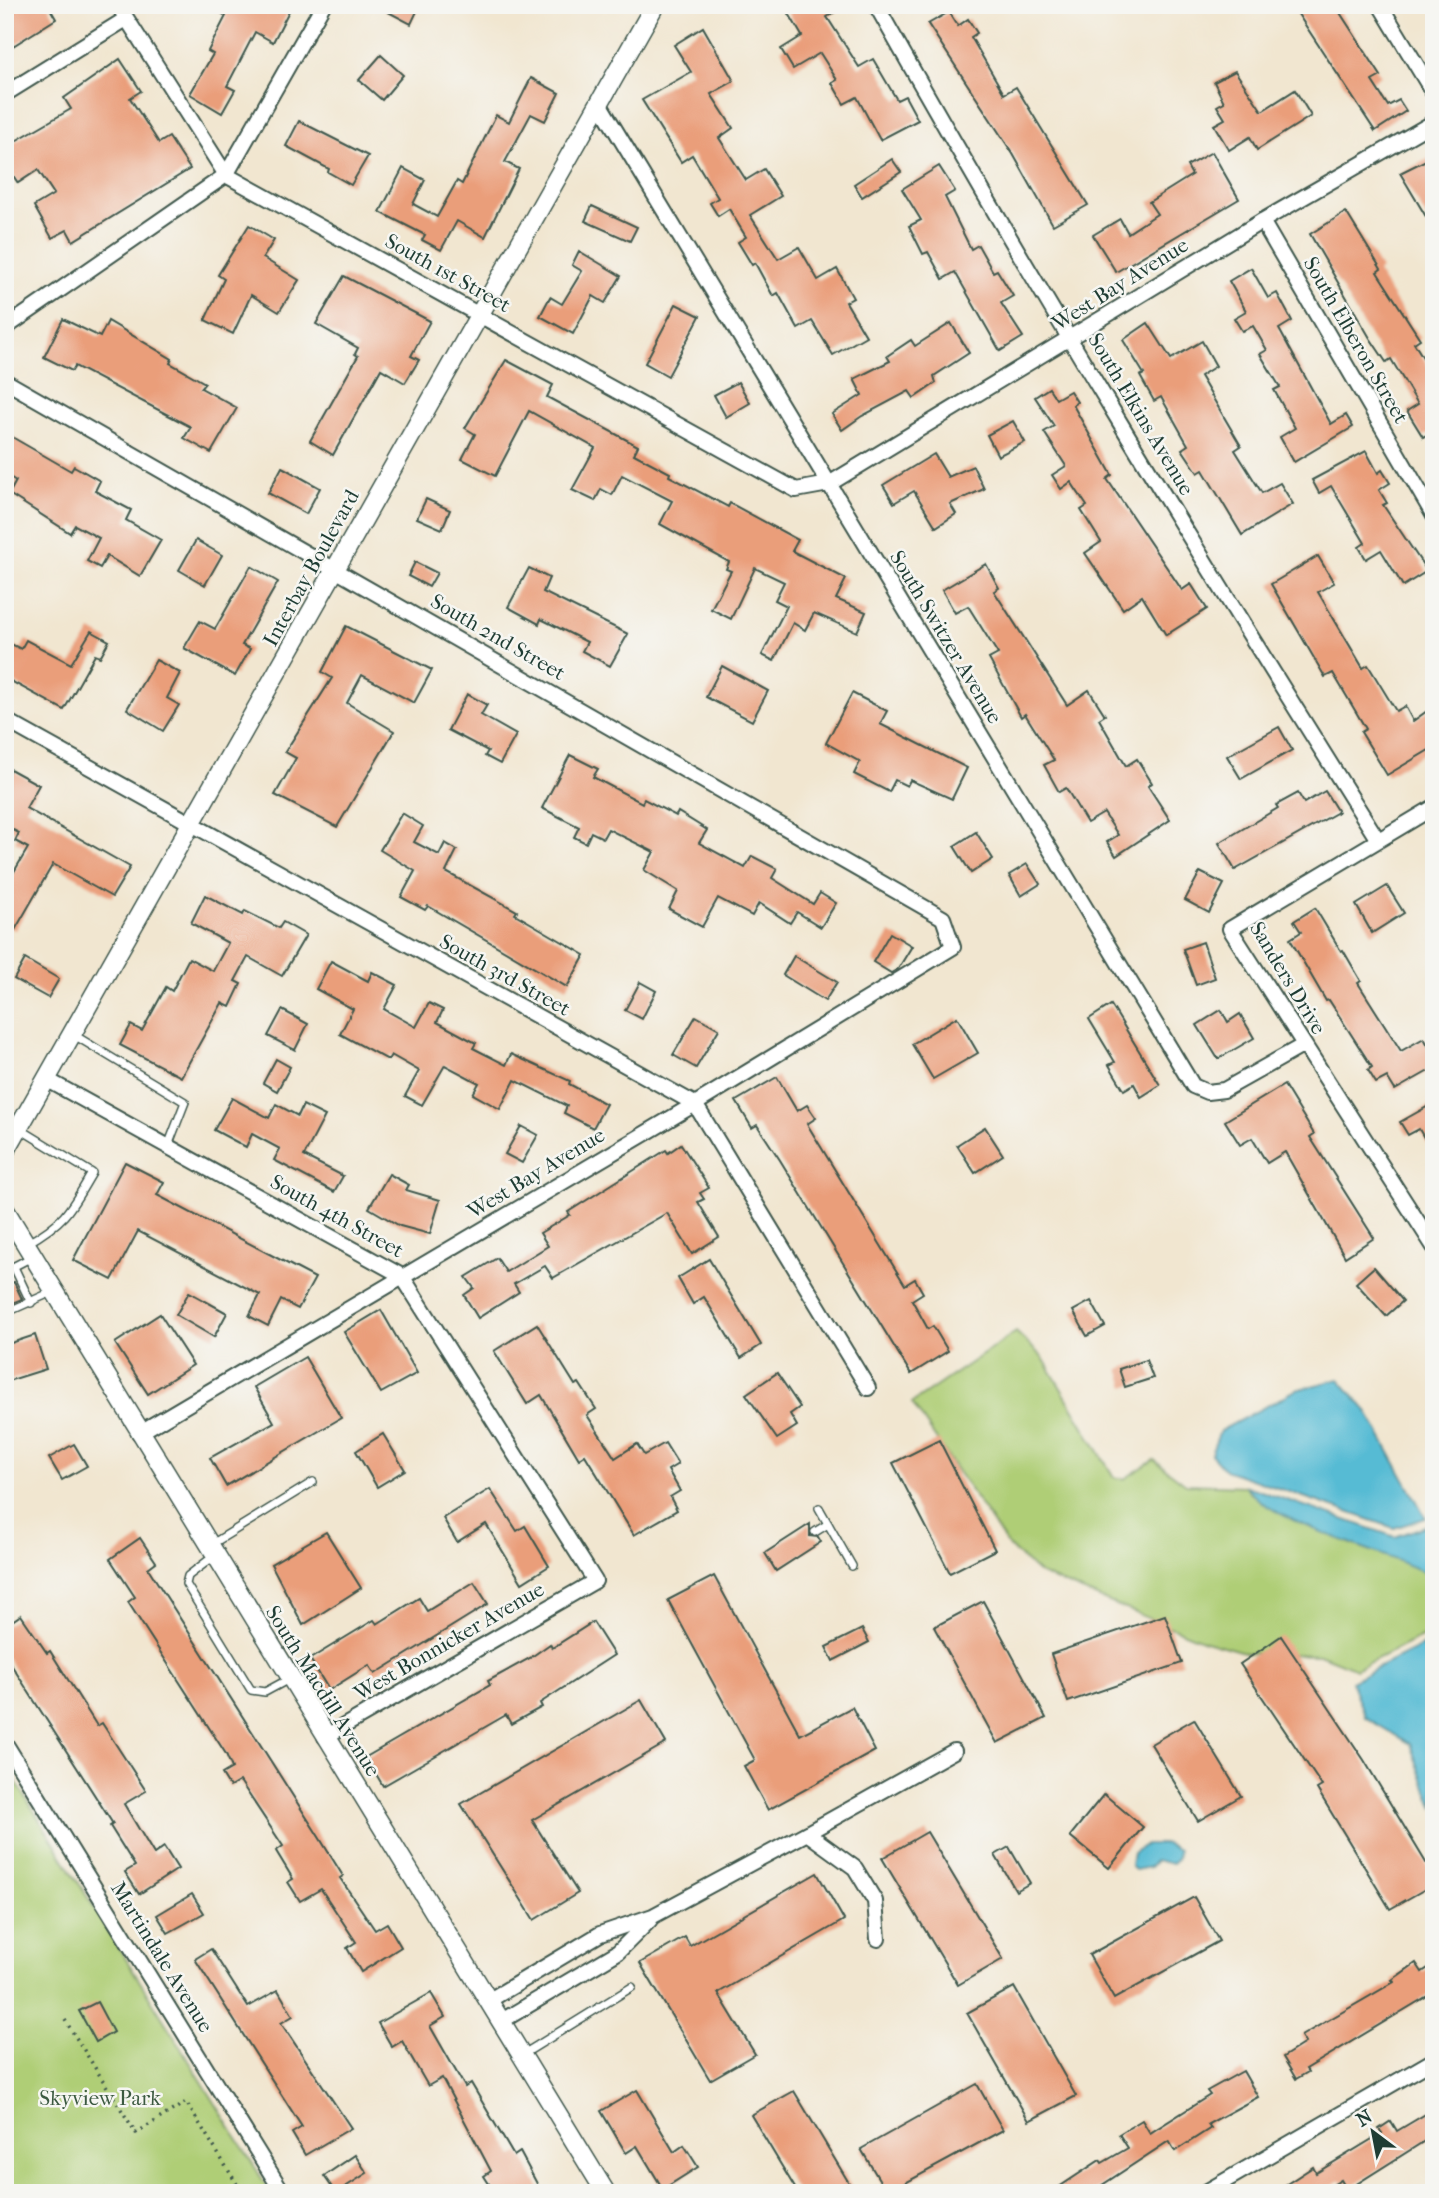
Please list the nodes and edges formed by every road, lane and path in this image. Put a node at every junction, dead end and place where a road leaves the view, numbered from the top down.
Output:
1 (118, 5) edge
2 (323, 5) edge
3 (655, 5) edge
4 (876, 5) edge
5 (1380, 5) edge
6 (126, 19) junction
7 (5, 94) edge
8 (1434, 94) edge
9 (599, 103) junction
10 (1434, 122) edge
11 (226, 175) junction
12 (1262, 221) junction
13 (480, 314) junction
14 (5, 328) edge
15 (1073, 338) junction
16 (5, 381) edge
17 (829, 484) junction
18 (1434, 516) edge
19 (337, 568) junction
20 (5, 719) edge
21 (1434, 807) edge
22 (192, 825) junction
23 (1378, 840) junction
24 (953, 947) joint
25 (72, 1033) junction
26 (1304, 1045) junction
27 (46, 1079) junction
28 (695, 1104) junction
29 (19, 1128) junction
30 (168, 1147) junction
31 (5, 1152) edge
32 (5, 1210) edge
33 (1434, 1247) edge
34 (29, 1250) junction
35 (14, 1267) junction
36 (5, 1271) edge
37 (402, 1276) junction
38 (54, 1291) junction
39 (31, 1303) junction
40 (7, 1310) edge
41 (868, 1388) dead end
42 (139, 1433) junction
43 (313, 1482) dead end
44 (819, 1508) dead end
45 (828, 1524) junction
46 (815, 1532) dead end
47 (211, 1551) junction
48 (852, 1566) dead end
49 (595, 1581) joint
50 (289, 1679) junction
51 (325, 1737) junction
52 (5, 1743) edge
53 (954, 1751) dead end
54 (807, 1833) junction
55 (653, 1916) junction
56 (878, 1939) dead end
57 (632, 1987) dead end
58 (488, 2001) junction
59 (65, 2020) dead end
60 (500, 2022) junction
61 (521, 2055) junction
62 (1434, 2060) edge
63 (240, 2189) dead end
64 (283, 2193) edge
65 (606, 2193) edge
66 (1204, 2193) edge

1 - 6 street, South 1st Street
2 - 11 street
3 - 9 street, Interbay Boulevard
4 - 15 street, South Elkins Avenue
5 - 8 street
6 - 7 street
6 - 11 street, South 1st Street
9 - 13 street, Interbay Boulevard
9 - 17 street, South Switzer Avenue
10 - 12 street, West Bay Avenue
11 - 13 street, South 1st Street
11 - 14 street
12 - 15 street, West Bay Avenue
12 - 18 street, South Elberon Street
13 - 17 street, South 1st Street
13 - 19 street, Interbay Boulevard
15 - 17 street, West Bay Avenue
15 - 23 street, South Elkins Avenue
16 - 19 street, South 2nd Street
17 - 26 street, South Switzer Avenue
19 - 22 street, Interbay Boulevard
19 - 24 street, South 2nd Street
20 - 22 street, South 3rd Street
21 - 23 street, Sanders Drive
22 - 25 street, Interbay Boulevard
22 - 28 street, South 3rd Street
23 - 26 street, Sanders Drive
24 - 28 street, West Bay Avenue
25 - 27 street, Interbay Boulevard
25 - 30 lane
26 - 33 street, Sanders Drive
27 - 29 street, Interbay Boulevard
27 - 30 street, South 4th Street
28 - 37 street, West Bay Avenue
28 - 41 street, South 3rd Street
29 - 31 street, Interbay Boulevard
29 - 34 lane
30 - 37 street, South 4th Street
32 - 34 street, South Macdill Avenue
34 - 35 lane
34 - 38 street, South Macdill Avenue
35 - 36 lane
35 - 39 lane
37 - 42 street, West Bay Avenue
37 - 49 street, South 4th Street
38 - 39 lane
38 - 42 street, South Macdill Avenue
39 - 40 lane
42 - 47 street, South Macdill Avenue
43 - 47 lane
44 - 45 lane
45 - 46 lane
45 - 48 lane
47 - 50 street, South Macdill Avenue
47 - 50 lane
49 - 51 street, West Bonnicker Avenue
50 - 51 street, South Macdill Avenue
51 - 58 street, South Macdill Avenue
52 - 64 street, Martindale Avenue
53 - 54 street
54 - 55 street
54 - 56 street
55 - 58 street
55 - 60 street
57 - 61 lane
58 - 60 street, South Macdill Avenue
59 - 63 path
60 - 61 street, South Macdill Avenue
61 - 65 street, South Macdill Avenue
62 - 66 street

